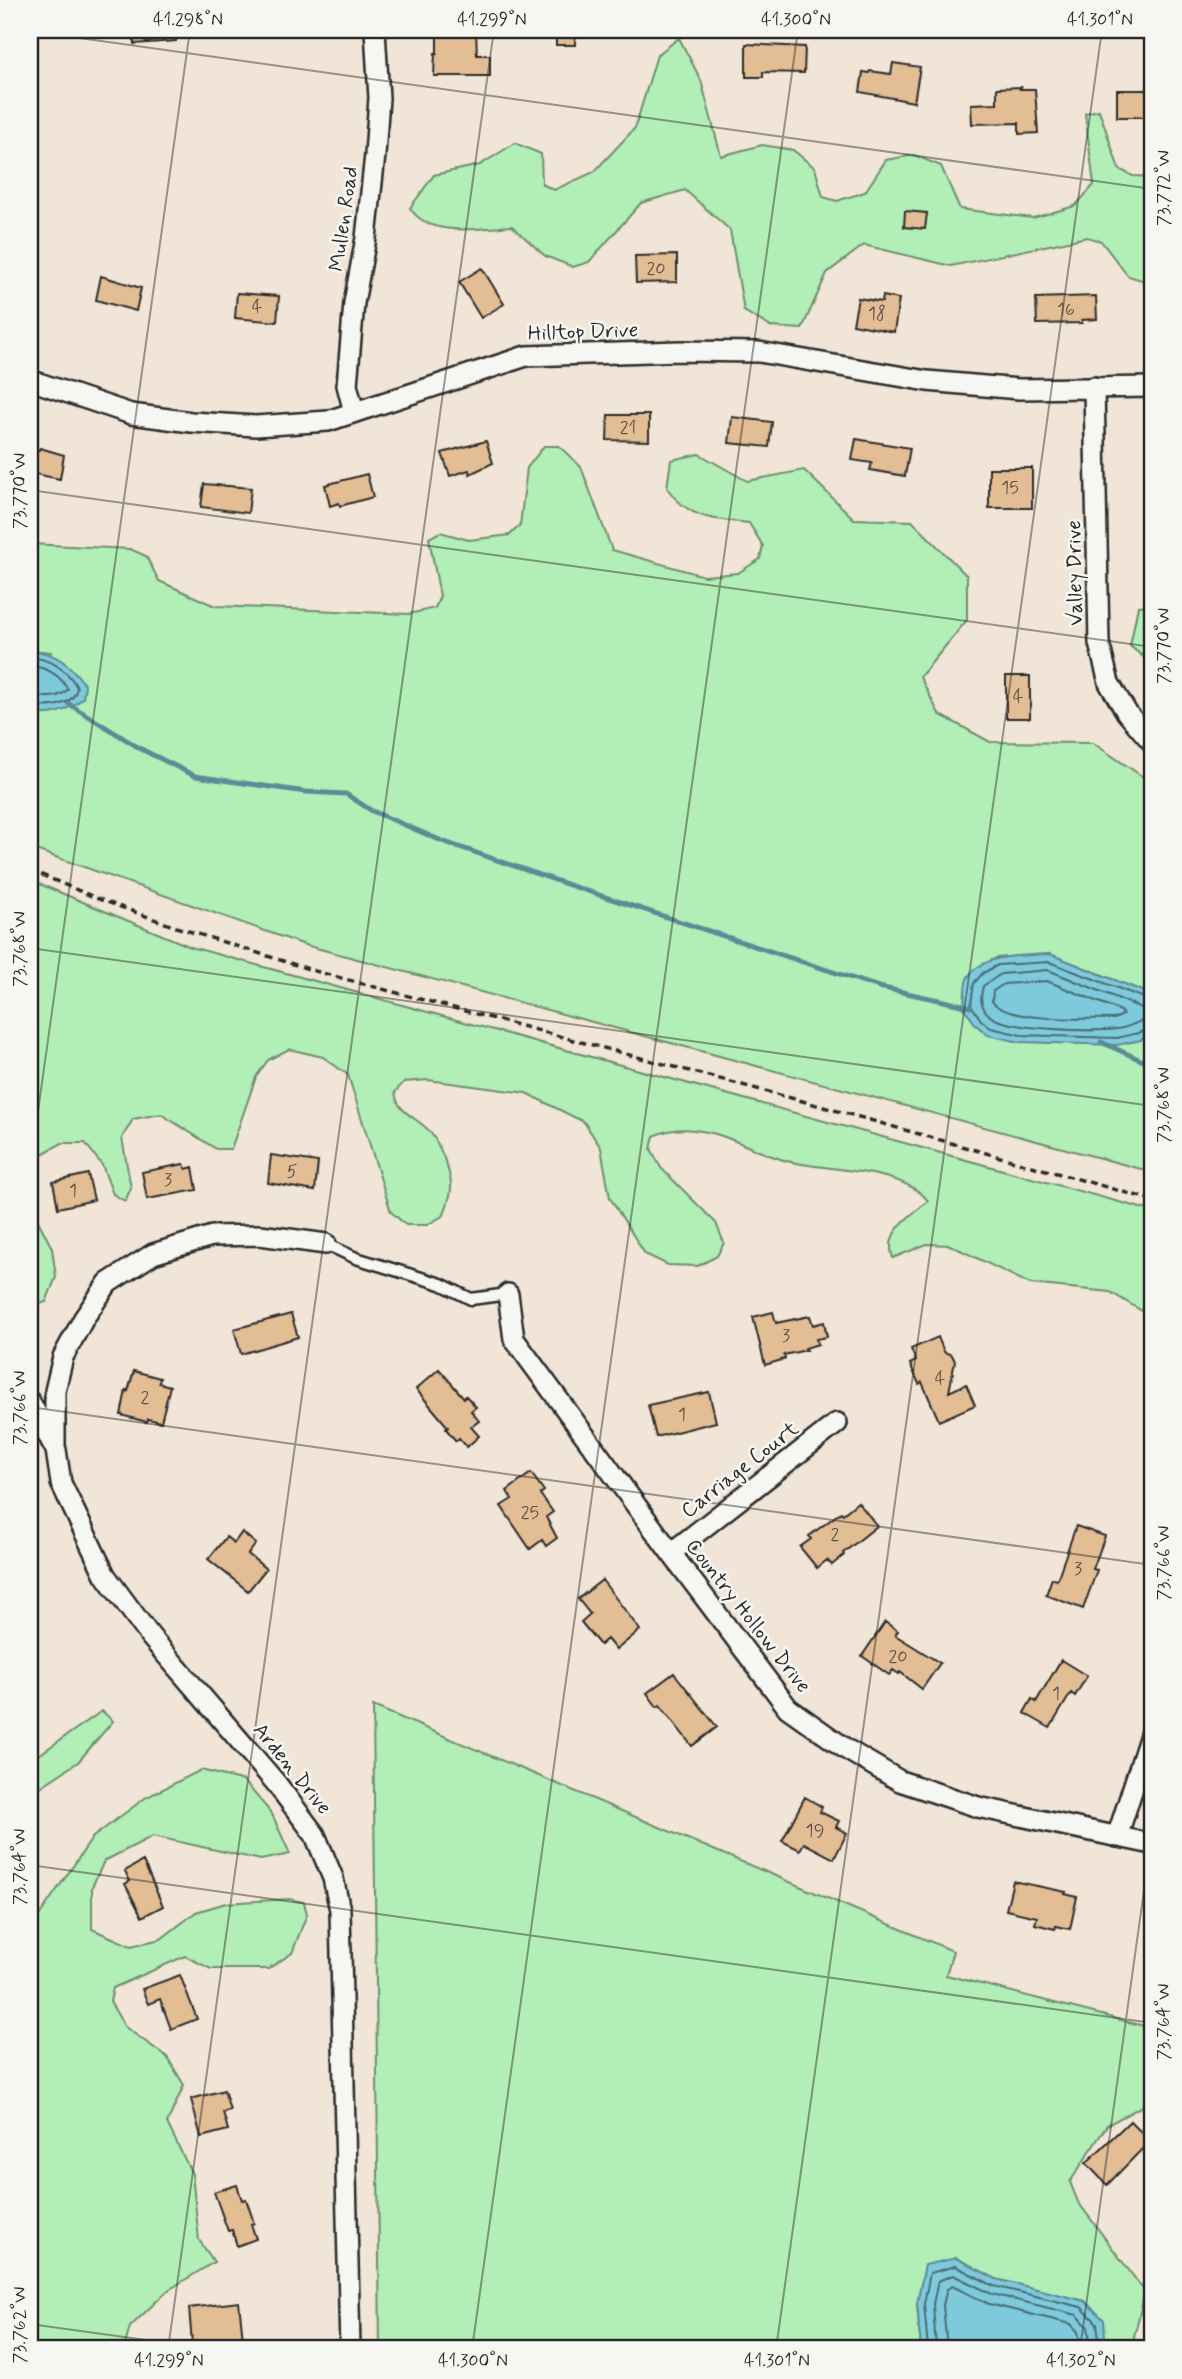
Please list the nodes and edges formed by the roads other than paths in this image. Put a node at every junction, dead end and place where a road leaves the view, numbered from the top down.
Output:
1 (375, 30) edge
2 (30, 380) edge
3 (1094, 387) junction
4 (1152, 387) edge
5 (354, 412) junction
6 (1152, 742) edge
7 (326, 1244) joint
8 (508, 1294) joint
9 (30, 1402) edge
10 (837, 1423) dead end
11 (56, 1450) junction
12 (671, 1553) junction
13 (1152, 1729) edge
14 (1117, 1837) junction
15 (1152, 1844) edge
16 (350, 2349) edge

1 - 5 street, Mullen Road
2 - 5 street, Hilltop Drive
3 - 4 street, Hilltop Drive
3 - 5 street, Hilltop Drive
3 - 6 street, Valley Drive
7 - 8 lane
7 - 11 street
8 - 12 street, Country Hollow Drive
9 - 11 street, Arden Drive
10 - 12 street, Carriage Court
11 - 16 street, Arden Drive
12 - 14 street, Country Hollow Drive
13 - 14 street
14 - 15 street, Country Hollow Drive

